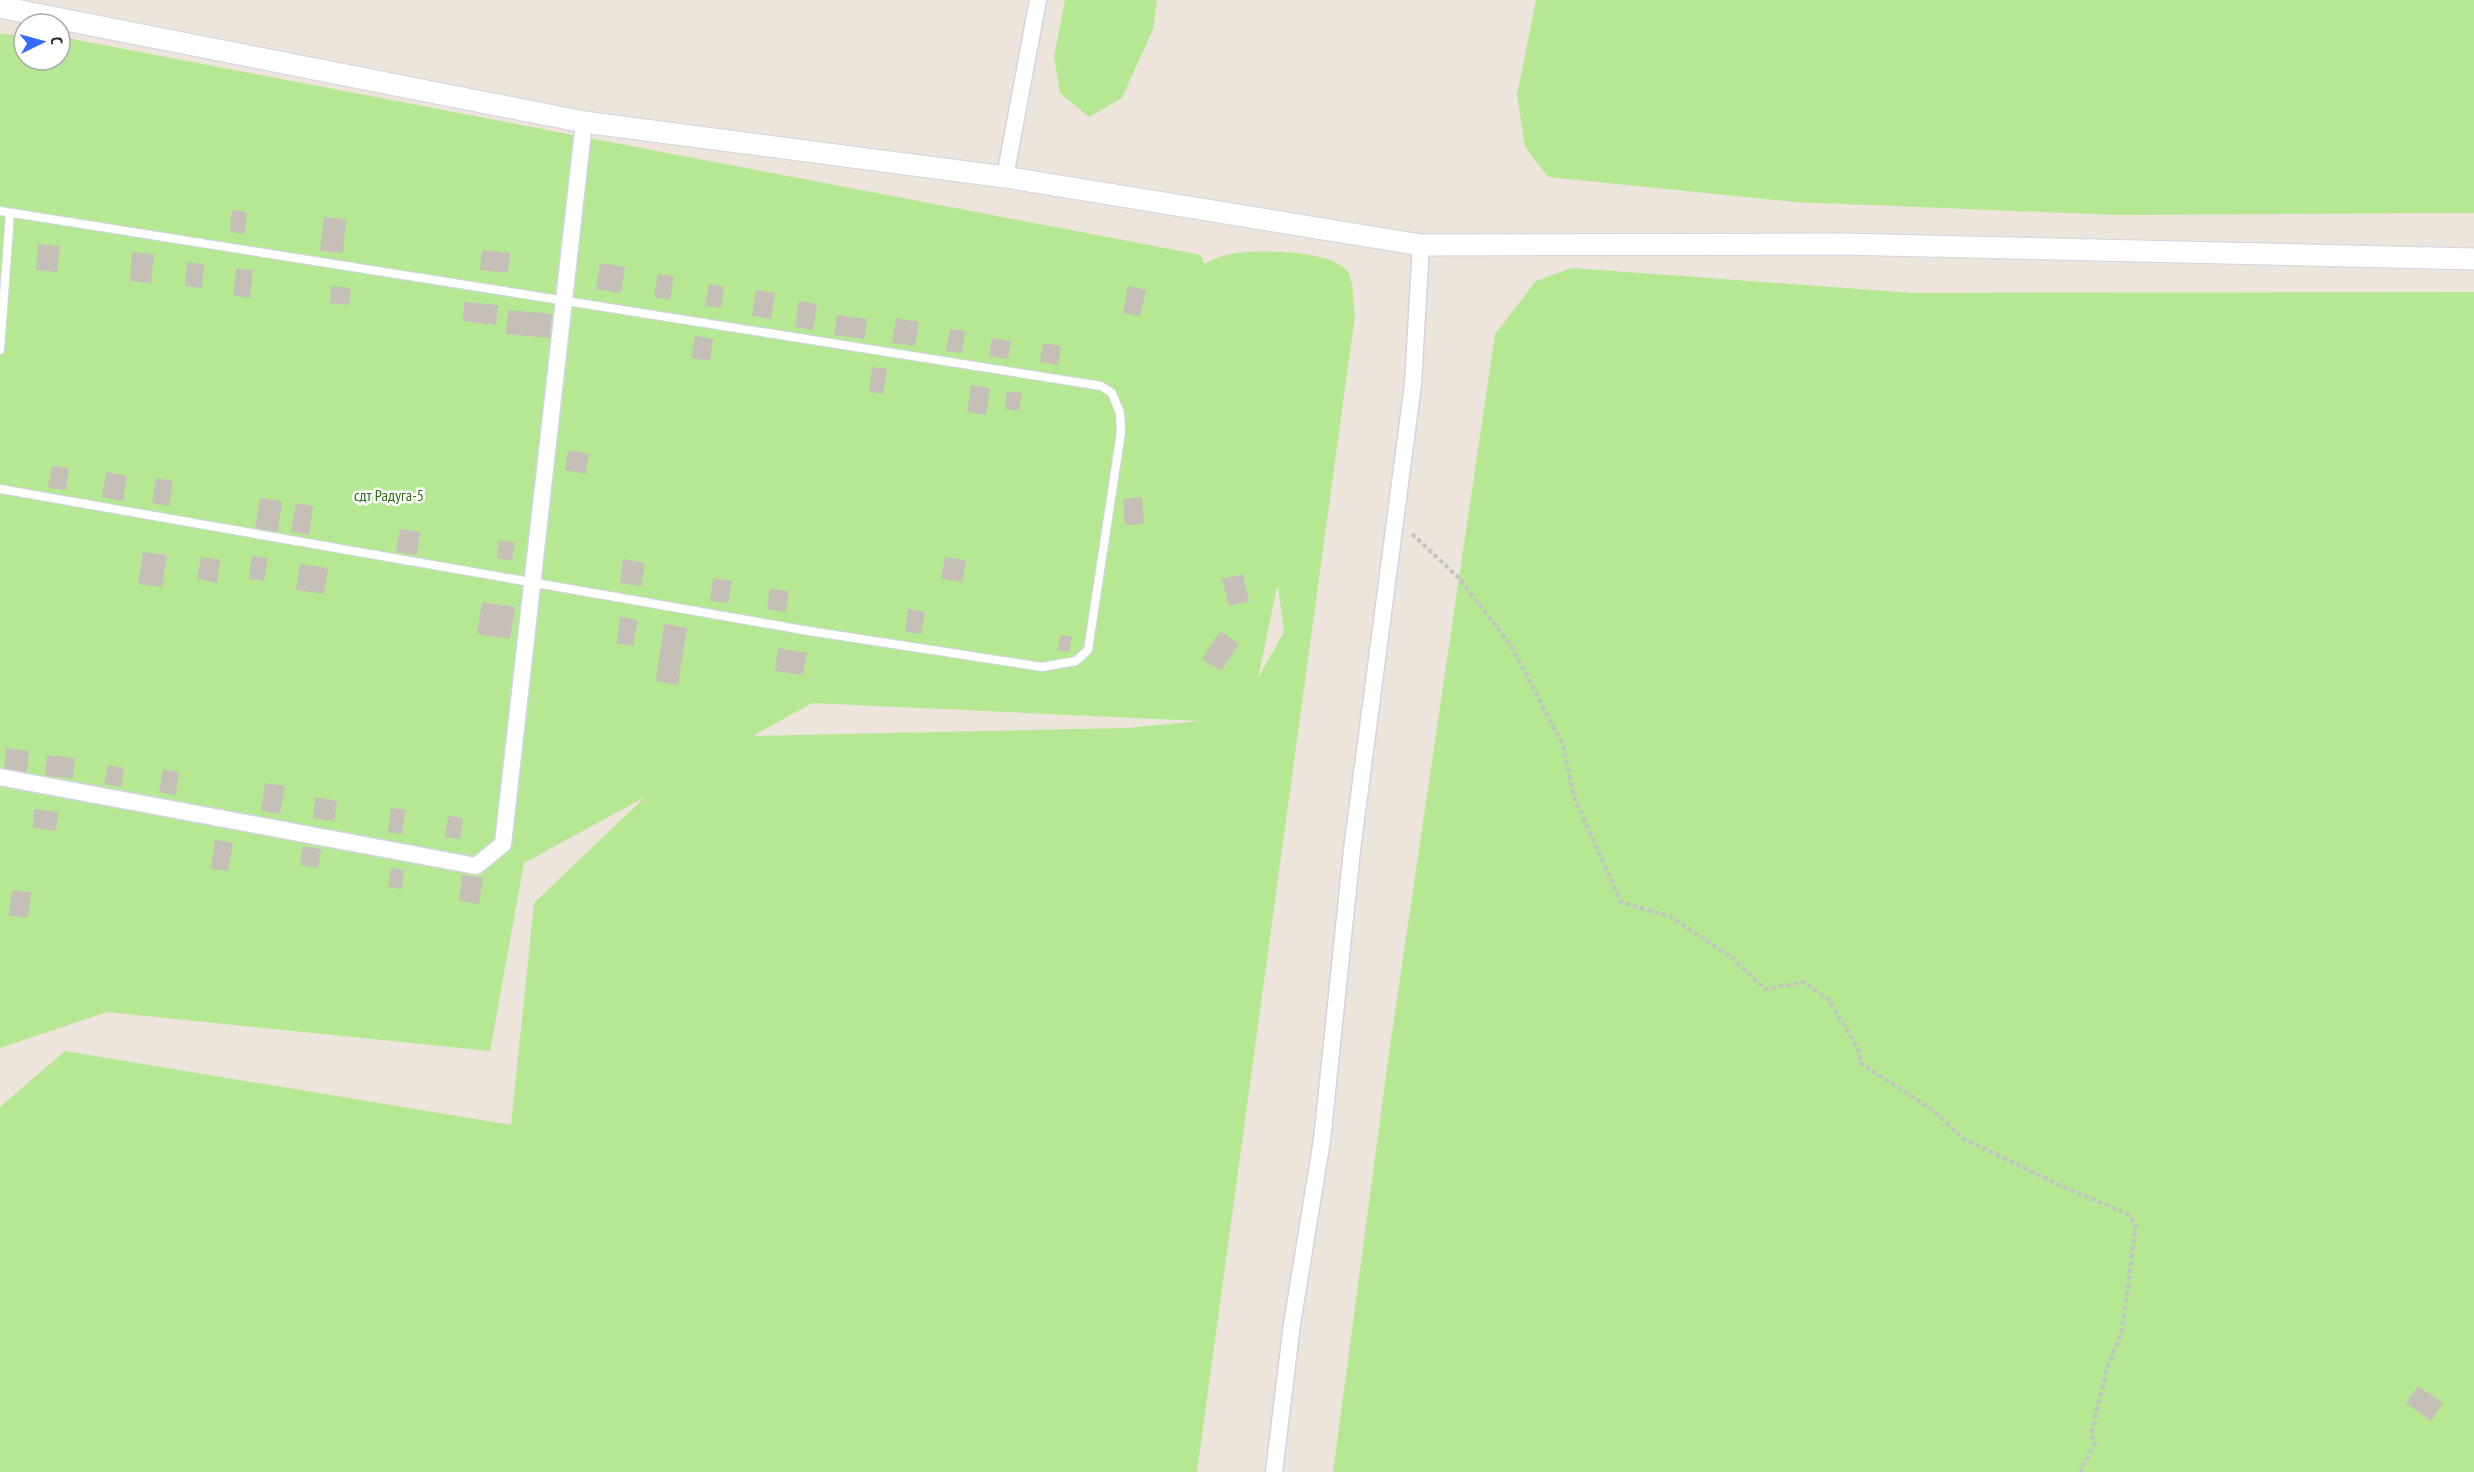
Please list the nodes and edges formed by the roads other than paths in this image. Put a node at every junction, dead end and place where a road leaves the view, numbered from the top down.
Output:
1 (1038, 0) edge
2 (0, 7) edge
3 (584, 122) junction
4 (1005, 177) junction
5 (0, 211) edge
6 (10, 213) junction
7 (1421, 246) junction
8 (2474, 259) edge
9 (564, 299) junction
10 (0, 350) edge
11 (0, 489) edge
12 (532, 583) junction
13 (0, 777) edge
14 (1274, 1472) edge

1 - 4 street
2 - 3 street
3 - 4 street
3 - 9 street
4 - 7 street
5 - 6 lane
6 - 9 lane
6 - 10 lane
7 - 8 street
7 - 14 street
9 - 12 street
9 - 12 lane
11 - 12 lane
12 - 13 street

